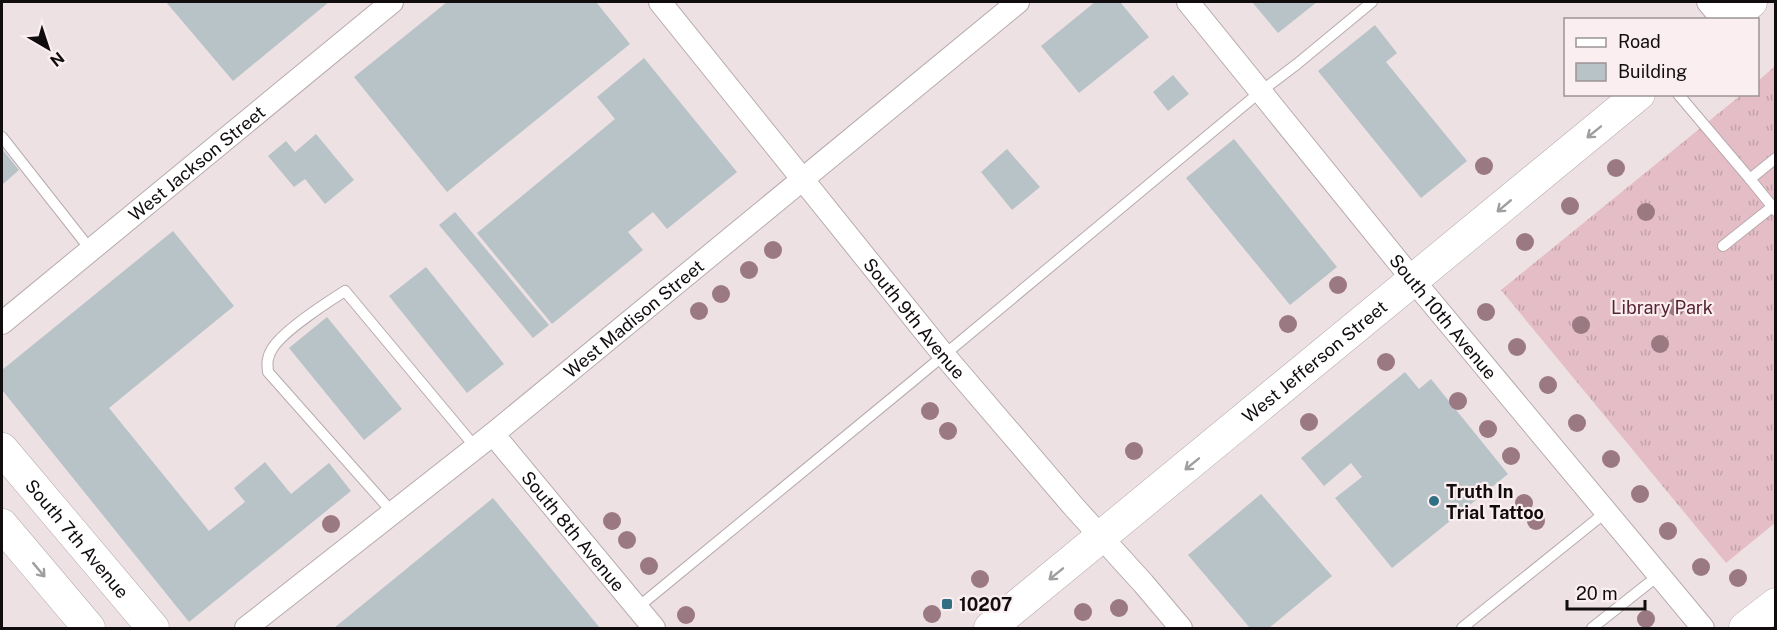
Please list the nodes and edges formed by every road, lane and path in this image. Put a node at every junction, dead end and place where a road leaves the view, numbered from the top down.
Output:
1 (392, 2) edge
2 (660, 2) edge
3 (1018, 2) edge
4 (1188, 2) edge
5 (1372, 2) edge
6 (1708, 2) edge
7 (1751, 2) edge
8 (1721, 18) edge
9 (1731, 18) edge
10 (1260, 92) junction
11 (1637, 96) edge
12 (1680, 96) edge
13 (2, 137) edge
14 (1776, 158) edge
15 (802, 179) junction
16 (1750, 179) junction
17 (1774, 209) edge
18 (1723, 246) dead end
19 (90, 249) junction
20 (1413, 280) junction
21 (2, 323) edge
22 (944, 354) junction
23 (484, 441) junction
24 (2, 449) edge
25 (1606, 512) junction
26 (393, 513) junction
27 (2, 525) edge
28 (1101, 537) junction
29 (1659, 575) junction
30 (1776, 604) edge
31 (636, 608) junction
32 (89, 628) edge
33 (153, 628) edge
34 (246, 628) edge
35 (654, 628) edge
36 (990, 628) edge
37 (1181, 628) edge
38 (1462, 628) edge
39 (1592, 628) edge
40 (1703, 628) edge
41 (1745, 628) edge

1 - 19 street, West Jackson Street
2 - 15 street, South 9th Avenue
3 - 15 street, West Madison Street
4 - 10 street, South 10th Avenue
5 - 10 lane
6 - 8 street
7 - 9 main road
10 - 20 street, South 10th Avenue
10 - 22 lane
11 -> 20 main road, West Jefferson Street
12 - 16 lane
13 - 19 lane
14 - 16 lane
15 - 22 street, South 9th Avenue
15 - 23 street, West Madison Street
16 - 17 lane
17 - 18 lane
19 - 21 street, West Jackson Street
20 - 25 street, South 10th Avenue
20 -> 28 main road, West Jefferson Street
22 - 28 street, South 9th Avenue
22 - 31 lane
23 - 26 street, West Madison Street
23 - 26 lane
23 - 31 street, South 8th Avenue
24 - 33 main road, South 7th Avenue
25 - 29 street, South 10th Avenue
25 - 38 lane
26 - 34 street, West Madison Street
27 -> 32 main road
28 -> 36 main road, West Jefferson Street
28 - 37 street, South 9th Avenue
29 - 39 lane
29 - 40 street, South 10th Avenue
30 - 41 main road
31 - 35 street, South 8th Avenue

